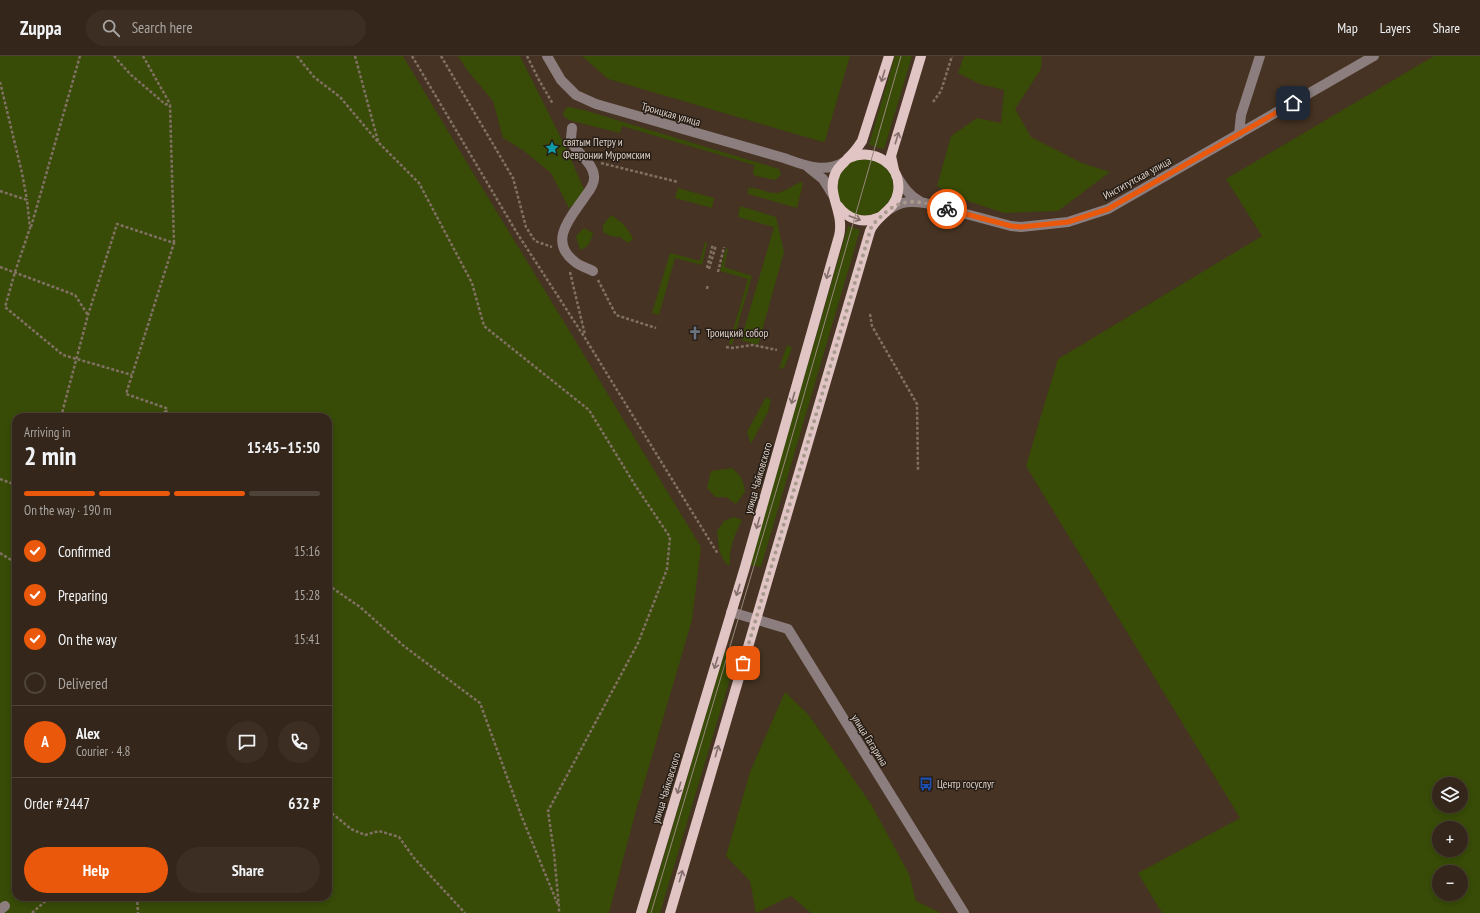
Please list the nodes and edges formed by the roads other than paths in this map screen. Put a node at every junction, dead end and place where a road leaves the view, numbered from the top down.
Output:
1 (547, 56) edge
2 (889, 56) edge
3 (921, 56) edge
4 (1260, 56) edge
5 (1374, 56) edge
6 (572, 128) dead end
7 (1239, 134) junction
8 (846, 161) junction
9 (808, 167) junction
10 (896, 175) junction
11 (834, 197) junction
12 (925, 203) junction
13 (886, 213) junction
14 (593, 271) road end
15 (731, 612) junction
16 (756, 619) junction
17 (641, 913) edge
18 (670, 913) edge
19 (964, 913) edge

1 - 9 street, Троицкая улица
2 -> 8 main road, улица Чайковского
10 -> 3 main road
4 - 7 street
5 - 7 street, Институтская улица
6 - 14 street
7 - 12 street, Институтская улица
8 - 9 street
8 - 10 main road
8 - 11 main road, улица Чайковского
9 - 11 street
10 - 12 street
10 - 13 main road
11 -> 13 main road
11 -> 15 main road, улица Чайковского
12 - 13 street, Институтская улица
13 - 16 main road
15 - 16 street, улица Гагарина
15 -> 17 main road, улица Чайковского
18 -> 16 main road
16 - 19 street, улица Гагарина

